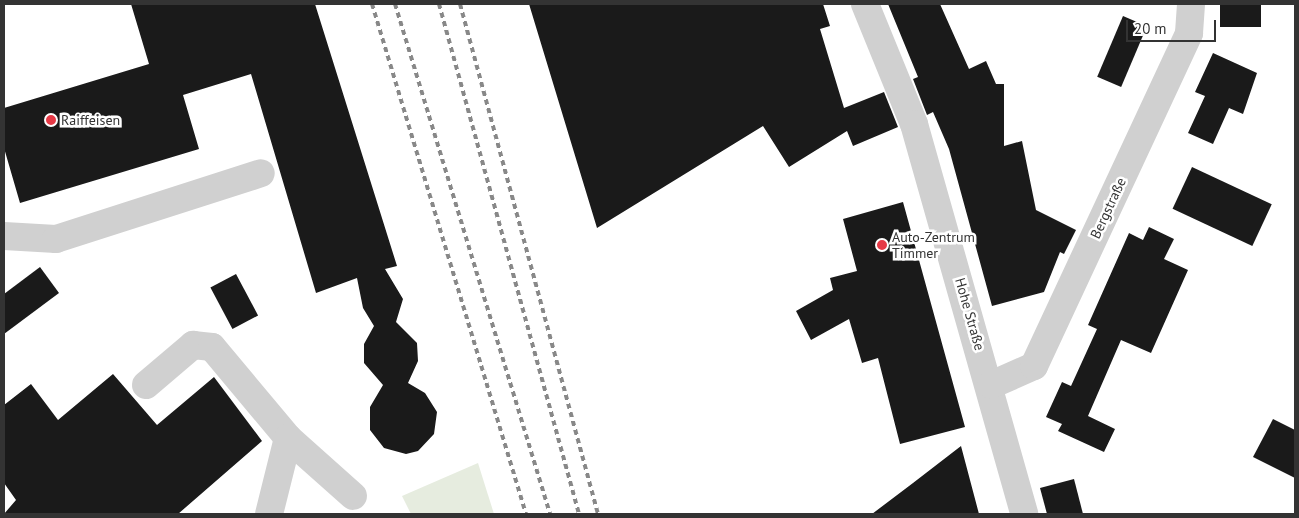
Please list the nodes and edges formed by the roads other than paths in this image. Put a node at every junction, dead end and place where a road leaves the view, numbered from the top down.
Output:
1 (865, 4) edge
2 (1190, 4) edge
3 (261, 173) dead end
4 (4, 236) edge
5 (146, 385) dead end
6 (990, 386) junction
7 (288, 438) junction
8 (353, 496) dead end
9 (269, 514) edge
10 (1024, 514) edge

1 - 6 street, Hohe Straße
2 - 6 street, Bergstraße
3 - 4 street
5 - 7 street
6 - 10 street, Hohe Straße
7 - 8 street
7 - 9 street

